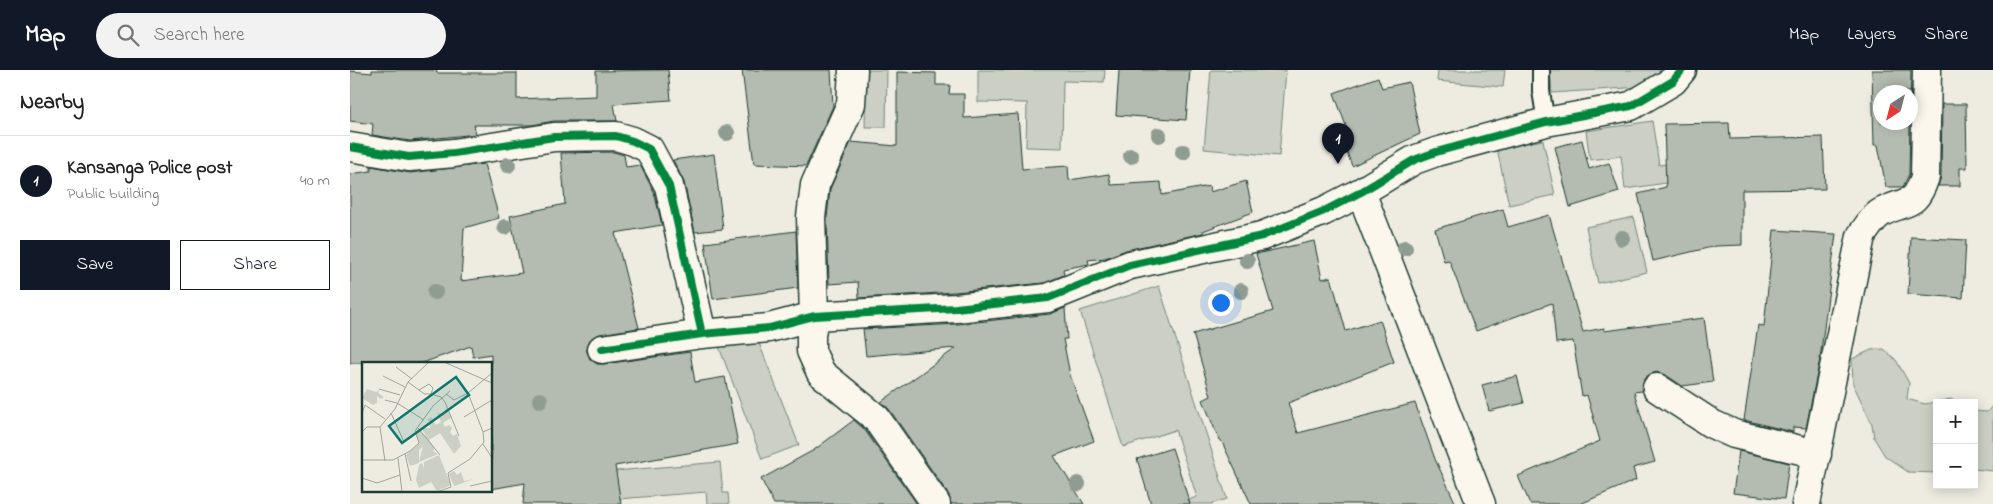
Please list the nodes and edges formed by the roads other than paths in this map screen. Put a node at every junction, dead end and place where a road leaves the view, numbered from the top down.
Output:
1 (853, 70) edge
2 (1541, 70) edge
3 (1682, 70) edge
4 (1927, 70) edge
5 (1546, 122) junction
6 (350, 147) edge
7 (1361, 192) junction
8 (814, 316) junction
9 (702, 334) junction
10 (602, 349) dead end
11 (1657, 388) dead end
12 (1817, 454) junction
13 (936, 504) edge
14 (1481, 504) edge
15 (1806, 504) edge

1 - 8 street
2 - 5 lane
3 - 5 street
4 - 12 street
5 - 7 street
6 - 9 street
7 - 8 street
7 - 14 street
8 - 9 street
8 - 13 street
9 - 10 street
11 - 12 street
12 - 15 street

